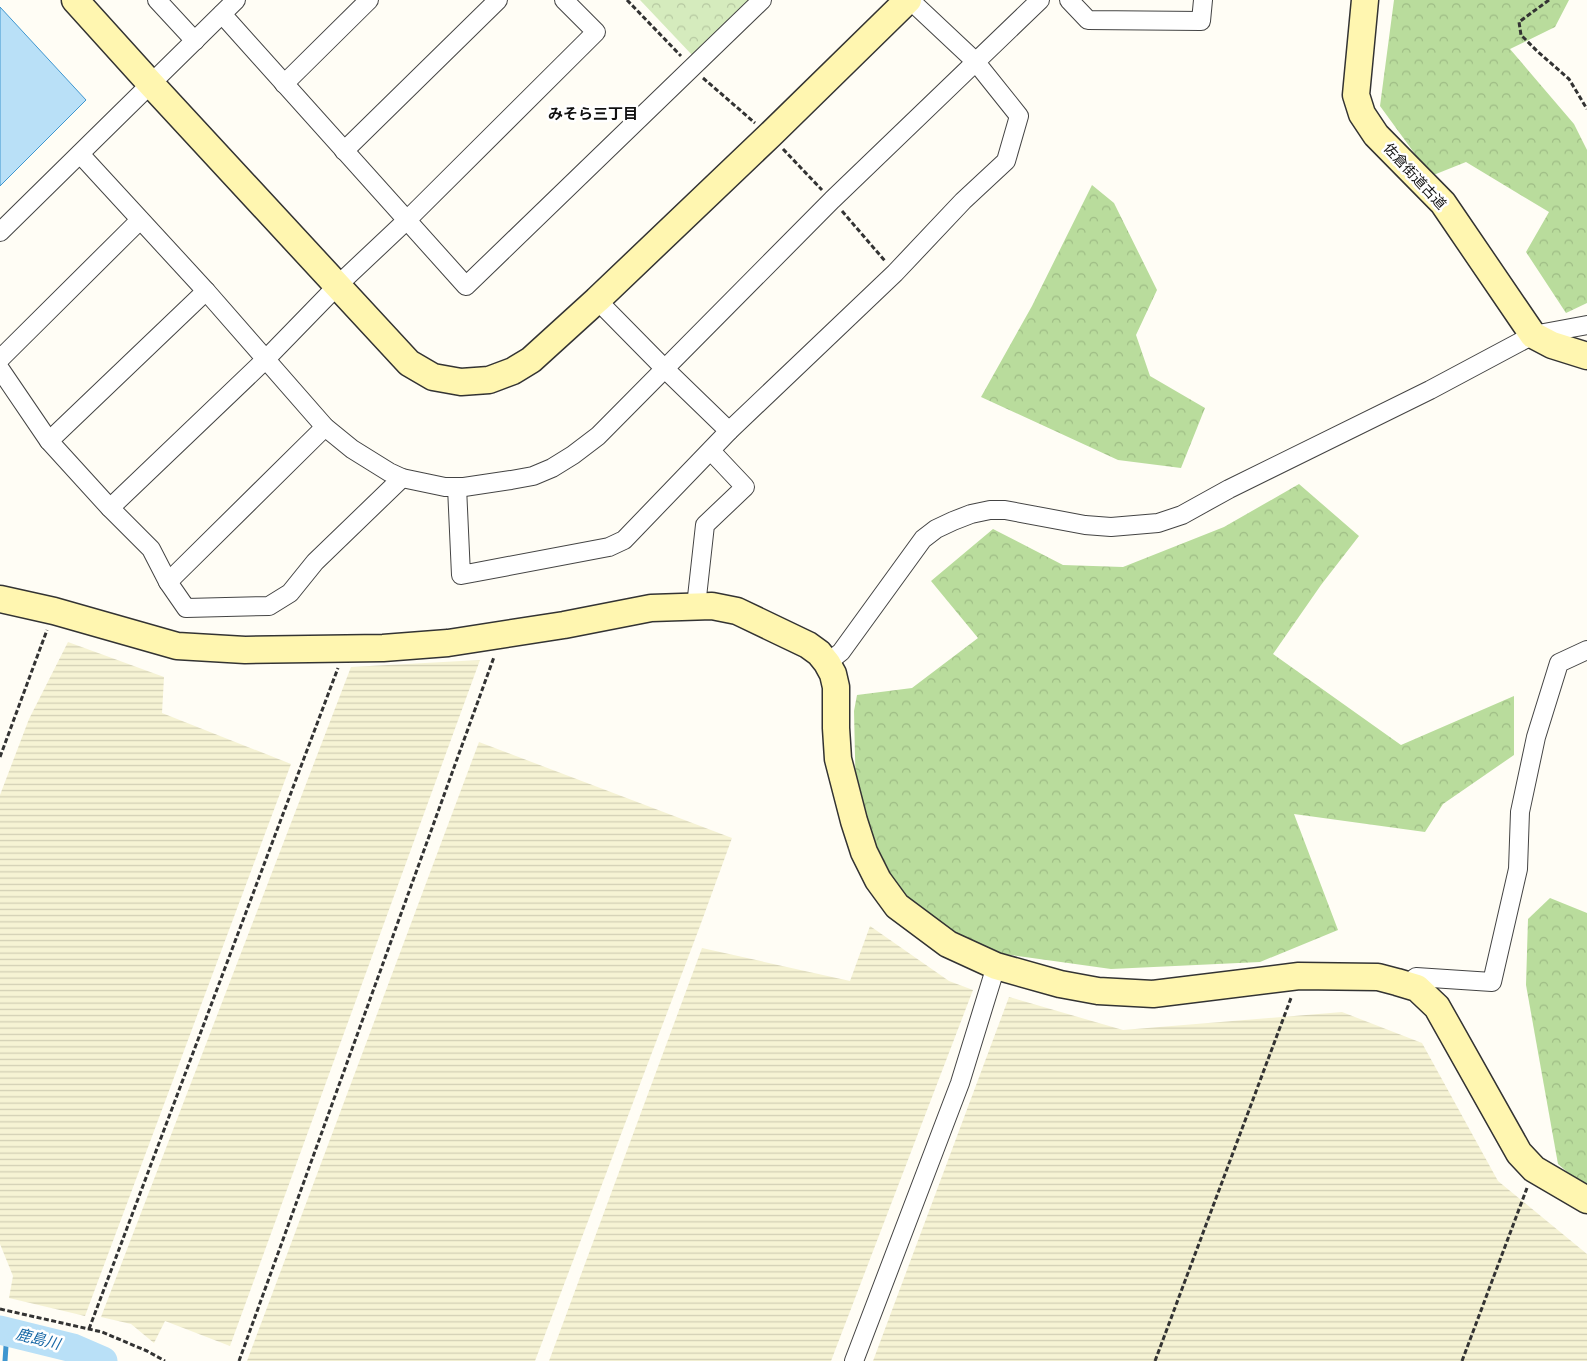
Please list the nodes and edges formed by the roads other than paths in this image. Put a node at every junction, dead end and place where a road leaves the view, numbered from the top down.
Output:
1 (76, 0) edge
2 (157, 0) edge
3 (236, 0) edge
4 (369, 0) edge
5 (498, 0) edge
6 (564, 0) edge
7 (762, 0) edge
8 (909, 0) edge
9 (1040, 0) edge
10 (1069, 0) edge
11 (1203, 0) edge
12 (1365, 0) edge
13 (222, 14) junction
14 (195, 40) junction
15 (975, 61) junction
16 (150, 83) junction
17 (284, 84) junction
18 (344, 151) junction
19 (80, 154) junction
20 (140, 220) junction
21 (407, 220) junction
22 (0, 232) edge
23 (338, 285) junction
24 (206, 291) junction
25 (597, 300) junction
26 (1587, 324) edge
27 (1533, 335) junction
28 (1587, 356) edge
29 (0, 359) edge
30 (266, 359) junction
31 (0, 369) edge
32 (665, 369) junction
33 (325, 427) junction
34 (729, 431) junction
35 (49, 441) junction
36 (712, 451) junction
37 (402, 478) junction
38 (457, 487) junction
39 (110, 508) junction
40 (168, 582) junction
41 (0, 599) edge
42 (696, 606) junction
43 (1587, 650) edge
44 (827, 663) junction
45 (996, 966) junction
46 (1407, 985) junction
47 (1587, 1200) edge
48 (854, 1361) edge

1 - 16 street
2 - 14 street
3 - 13 street
4 - 17 street
5 - 18 street
6 - 21 street
7 - 21 street
8 - 15 street
8 - 25 street
9 - 15 street
10 - 11 street
12 - 27 street, 佐倉街道古道
13 - 14 street
13 - 17 street
14 - 16 street
15 - 32 street
15 - 34 street
16 - 19 street
16 - 23 street
17 - 18 street
18 - 21 street
19 - 20 street
19 - 22 street
20 - 24 street
20 - 29 street
21 - 23 street
23 - 25 street
23 - 30 street
24 - 30 street
24 - 35 street
25 - 32 street
26 - 27 street
27 - 28 street, 佐倉街道古道
27 - 44 street
30 - 33 street
30 - 39 street
31 - 35 street
32 - 34 street
32 - 38 street
33 - 37 street
33 - 40 street
34 - 36 street
35 - 39 street
36 - 38 street
36 - 42 street
37 - 38 street
37 - 40 street
39 - 40 street
41 - 42 street
42 - 44 street
43 - 46 street
44 - 45 street
45 - 46 street
45 - 48 street
46 - 47 street

